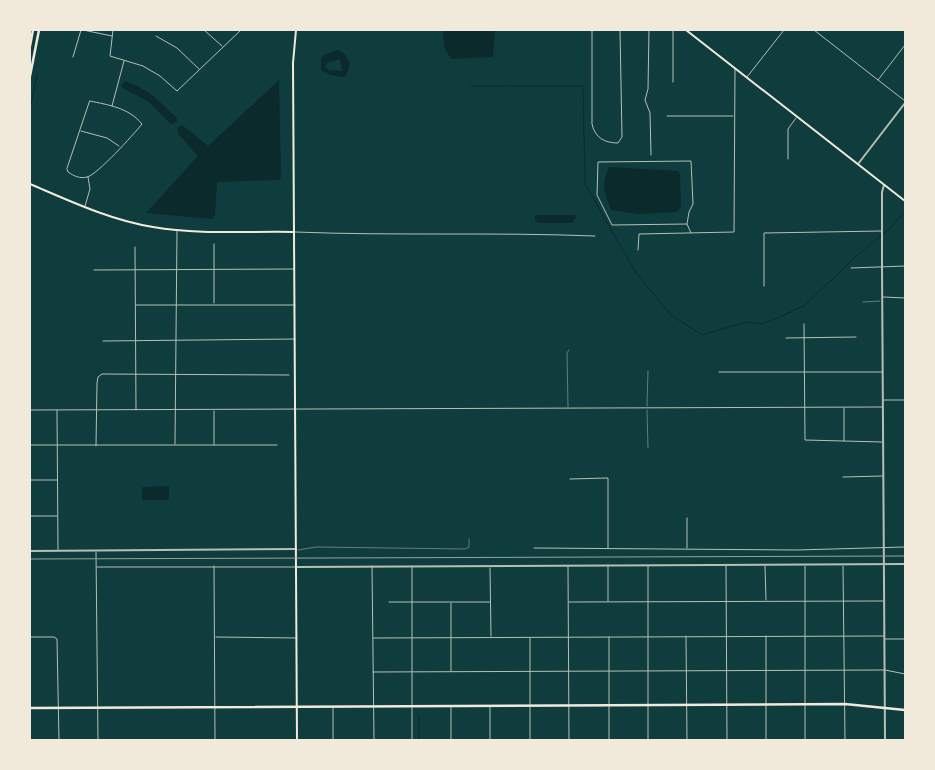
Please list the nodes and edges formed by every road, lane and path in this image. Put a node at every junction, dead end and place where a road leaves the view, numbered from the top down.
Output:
1 (33, 30) edge
2 (39, 30) edge
3 (82, 30) edge
4 (113, 30) edge
5 (204, 30) edge
6 (241, 30) edge
7 (296, 30) edge
8 (592, 30) edge
9 (620, 30) edge
10 (650, 30) edge
11 (673, 30) edge
12 (686, 30) edge
13 (784, 30) edge
14 (814, 30) edge
15 (112, 36) junction
16 (156, 36) dead end
17 (905, 45) edge
18 (30, 46) edge
19 (223, 47) junction
20 (73, 57) dead end
21 (124, 60) junction
22 (735, 68) junction
23 (200, 69) junction
24 (30, 76) edge
25 (747, 77) junction
26 (878, 80) junction
27 (673, 82) dead end
28 (905, 102) edge
29 (112, 106) junction
30 (667, 116) dead end
31 (734, 116) junction
32 (797, 116) junction
33 (81, 131) junction
34 (120, 147) junction
35 (651, 155) dead end
36 (788, 159) dead end
37 (858, 164) junction
38 (88, 177) junction
39 (30, 184) edge
40 (884, 185) junction
41 (905, 201) edge
42 (84, 207) junction
43 (687, 224) junction
44 (177, 230) junction
45 (882, 231) junction
46 (294, 232) junction
47 (692, 233) junction
48 (595, 236) dead end
49 (214, 244) dead end
50 (135, 247) dead end
51 (638, 250) dead end
52 (882, 266) junction
53 (905, 266) edge
54 (851, 268) dead end
55 (214, 269) junction
56 (295, 269) junction
57 (94, 270) dead end
58 (135, 270) junction
59 (176, 270) junction
60 (764, 286) dead end
61 (882, 297) junction
62 (905, 298) edge
63 (882, 301) junction
64 (863, 302) dead end
65 (135, 304) junction
66 (176, 304) junction
67 (214, 304) junction
68 (295, 304) junction
69 (804, 324) dead end
70 (804, 337) junction
71 (856, 337) dead end
72 (786, 338) dead end
73 (295, 339) junction
74 (136, 340) junction
75 (176, 340) junction
76 (103, 341) dead end
77 (569, 350) dead end
78 (648, 371) dead end
79 (719, 372) dead end
80 (804, 372) junction
81 (882, 372) junction
82 (135, 374) junction
83 (176, 375) junction
84 (289, 375) dead end
85 (905, 400) edge
86 (844, 407) junction
87 (883, 407) junction
88 (568, 408) junction
89 (647, 408) junction
90 (804, 408) junction
91 (30, 410) edge
92 (57, 410) junction
93 (97, 410) junction
94 (136, 410) junction
95 (175, 410) junction
96 (214, 410) junction
97 (296, 410) junction
98 (844, 442) junction
99 (883, 442) junction
100 (57, 445) junction
101 (175, 445) junction
102 (214, 445) junction
103 (277, 445) dead end
104 (30, 446) edge
105 (96, 446) junction
106 (648, 448) dead end
107 (883, 476) junction
108 (843, 477) dead end
109 (570, 478) dead end
110 (30, 480) edge
111 (57, 480) junction
112 (30, 516) edge
113 (57, 516) junction
114 (687, 518) dead end
115 (469, 540) dead end
116 (905, 547) edge
117 (534, 548) dead end
118 (608, 548) junction
119 (883, 548) junction
120 (687, 549) junction
121 (296, 550) junction
122 (30, 551) edge
123 (58, 551) junction
124 (96, 551) junction
125 (764, 564) junction
126 (804, 564) junction
127 (843, 564) junction
128 (883, 564) junction
129 (905, 564) edge
130 (568, 565) junction
131 (608, 565) junction
132 (648, 565) junction
133 (726, 565) junction
134 (214, 566) junction
135 (372, 566) junction
136 (412, 566) junction
137 (490, 566) junction
138 (97, 567) junction
139 (296, 567) junction
140 (726, 600) junction
141 (766, 600) junction
142 (805, 600) junction
143 (608, 601) junction
144 (648, 601) junction
145 (844, 601) junction
146 (884, 601) junction
147 (372, 602) junction
148 (376, 602) dead end
149 (389, 602) dead end
150 (412, 602) junction
151 (451, 602) junction
152 (490, 602) junction
153 (568, 602) junction
154 (844, 635) junction
155 (648, 636) junction
156 (686, 636) junction
157 (727, 636) junction
158 (766, 636) junction
159 (805, 636) junction
160 (885, 636) junction
161 (30, 637) edge
162 (215, 637) junction
163 (412, 637) junction
164 (451, 637) junction
165 (491, 637) junction
166 (568, 637) junction
167 (609, 637) junction
168 (297, 638) junction
169 (373, 638) junction
170 (530, 638) junction
171 (885, 639) junction
172 (905, 639) edge
173 (805, 670) junction
174 (844, 670) junction
175 (885, 670) junction
176 (648, 671) junction
177 (687, 671) junction
178 (727, 671) junction
179 (766, 671) junction
180 (373, 672) junction
181 (412, 672) junction
182 (451, 672) junction
183 (530, 672) junction
184 (568, 672) junction
185 (609, 672) junction
186 (905, 674) edge
187 (805, 704) junction
188 (845, 704) junction
189 (569, 705) junction
190 (609, 705) junction
191 (648, 705) junction
192 (687, 705) junction
193 (727, 705) junction
194 (766, 705) junction
195 (372, 706) junction
196 (412, 706) junction
197 (451, 706) junction
198 (490, 706) junction
199 (530, 706) junction
200 (297, 707) junction
201 (333, 707) junction
202 (30, 708) edge
203 (58, 708) junction
204 (98, 708) junction
205 (215, 708) junction
206 (884, 708) junction
207 (905, 710) edge
208 (59, 740) edge
209 (98, 740) edge
210 (215, 740) edge
211 (297, 740) edge
212 (334, 740) edge
213 (374, 740) edge
214 (412, 740) edge
215 (451, 740) edge
216 (490, 740) edge
217 (530, 740) edge
218 (569, 740) edge
219 (609, 740) edge
220 (648, 740) edge
221 (687, 740) edge
222 (727, 740) edge
223 (766, 740) edge
224 (805, 740) edge
225 (845, 740) edge
226 (885, 740) edge

1 - 18 main road
2 - 24 main road
3 - 15 street
3 - 20 street
4 - 15 street
5 - 19 street
6 - 19 street
7 - 46 main road
8 - 9 street
10 - 35 street
11 - 27 street
12 - 22 main road
13 - 25 street
14 - 26 street
15 - 21 street
16 - 23 street
17 - 26 street
19 - 23 street
21 - 23 street
21 - 29 street
22 - 25 main road
22 - 31 street
25 - 32 main road
26 - 28 street
28 - 37 street
29 - 33 street
29 - 34 street
30 - 31 street
31 - 47 street
32 - 36 street
32 - 37 main road
33 - 34 street
33 - 38 street
34 - 38 street
37 - 40 main road
38 - 42 street
39 - 42 main road
40 - 41 main road
40 - 45 street
42 - 44 main road
43 - 43 street
43 - 47 street
44 - 46 main road
44 - 59 street
45 - 52 street
45 - 60 street
46 - 48 street
46 - 56 main road
47 - 51 street
49 - 55 street
50 - 58 street
52 - 53 street
52 - 54 street
52 - 61 street
55 - 56 street
55 - 59 street
55 - 67 street
56 - 68 main road
57 - 58 street
58 - 59 street
58 - 65 street
59 - 66 street
61 - 62 street
61 - 63 street
63 - 64 lane
63 - 81 street
65 - 66 street
65 - 74 street
66 - 67 street
66 - 75 street
67 - 68 street
68 - 73 main road
69 - 70 street
70 - 71 street
70 - 72 street
70 - 80 street
73 - 75 street
73 - 97 main road
74 - 75 street
74 - 76 street
74 - 82 street
75 - 83 street
77 - 88 lane
78 - 89 lane
79 - 80 street
80 - 81 street
80 - 90 street
81 - 87 street
82 - 83 street
82 - 93 street
82 - 94 street
83 - 84 street
83 - 95 street
85 - 87 street
86 - 87 street
86 - 90 street
86 - 98 street
87 - 99 street
88 - 89 street
88 - 97 street
89 - 90 street
89 - 106 lane
90 - 98 street
91 - 92 street
92 - 93 street
92 - 100 street
93 - 94 street
93 - 105 street
94 - 95 street
95 - 96 street
95 - 101 street
96 - 97 street
96 - 102 street
97 - 121 main road
98 - 99 street
99 - 107 street
100 - 104 street
100 - 105 street
100 - 111 street
101 - 102 street
101 - 105 street
102 - 103 street
107 - 108 street
107 - 119 street
109 - 118 street
110 - 111 street
111 - 113 street
112 - 113 street
113 - 123 street
114 - 120 street
115 - 121 lane
116 - 119 street
117 - 118 street
118 - 120 street
119 - 120 street
119 - 128 street
121 - 124 street
121 - 139 main road
122 - 123 street
123 - 124 street
124 - 138 street
125 - 126 street
125 - 133 street
125 - 141 street
126 - 127 street
126 - 142 street
127 - 128 street
127 - 145 street
128 - 129 street
128 - 146 street
130 - 131 street
130 - 137 street
130 - 153 street
131 - 132 street
131 - 143 street
132 - 133 street
132 - 144 street
133 - 140 street
134 - 138 street
134 - 139 street
134 - 162 street
135 - 136 street
135 - 139 street
135 - 147 street
136 - 137 street
136 - 150 street
137 - 152 street
138 - 204 street
139 - 168 main road
140 - 141 street
140 - 144 street
140 - 157 street
141 - 142 street
142 - 145 street
142 - 159 street
143 - 144 street
143 - 153 street
144 - 155 street
145 - 146 street
145 - 154 street
146 - 160 street
147 - 148 street
147 - 169 street
149 - 150 street
150 - 151 street
150 - 163 street
151 - 152 street
151 - 164 street
152 - 165 street
153 - 166 street
154 - 159 street
154 - 160 street
154 - 174 street
155 - 156 street
155 - 167 street
155 - 176 street
156 - 157 street
156 - 177 street
157 - 158 street
157 - 178 street
158 - 159 street
158 - 179 street
159 - 173 street
160 - 171 street
161 - 203 street
162 - 168 street
162 - 205 street
163 - 164 street
163 - 169 street
163 - 181 street
164 - 165 street
164 - 182 street
165 - 170 street
166 - 167 street
166 - 170 street
166 - 184 street
167 - 185 street
168 - 200 main road
169 - 180 street
170 - 183 street
171 - 172 street
171 - 175 street
173 - 174 street
173 - 179 street
173 - 187 street
174 - 175 street
174 - 188 street
175 - 186 street
175 - 206 street
176 - 177 street
176 - 185 street
176 - 191 street
177 - 178 street
177 - 192 street
178 - 179 street
178 - 193 street
179 - 194 street
180 - 181 street
180 - 195 street
181 - 182 street
181 - 196 street
182 - 183 street
183 - 184 street
183 - 199 street
184 - 185 street
184 - 189 street
185 - 190 street
187 - 188 main road
187 - 194 main road
187 - 224 street
188 - 206 main road
188 - 225 street
189 - 190 main road
189 - 199 main road
189 - 218 street
190 - 191 main road
190 - 219 street
191 - 192 main road
191 - 220 street
192 - 193 main road
192 - 221 street
193 - 194 main road
193 - 222 street
194 - 223 street
195 - 196 main road
195 - 201 main road
195 - 213 street
196 - 197 main road
196 - 214 street
197 - 198 main road
197 - 215 street
198 - 199 main road
198 - 216 street
199 - 217 street
200 - 201 main road
200 - 205 main road
200 - 211 main road
201 - 212 street
202 - 203 main road
203 - 204 main road
203 - 208 street
204 - 205 main road
204 - 209 street
205 - 210 street
206 - 207 main road
206 - 226 street

